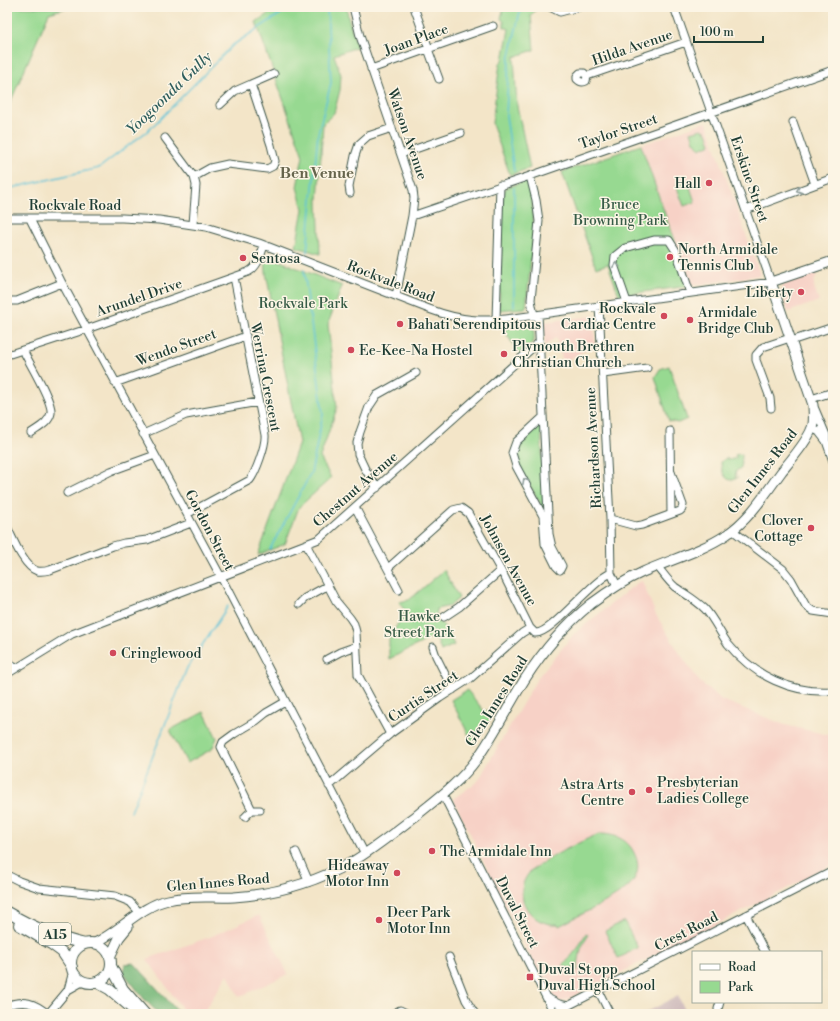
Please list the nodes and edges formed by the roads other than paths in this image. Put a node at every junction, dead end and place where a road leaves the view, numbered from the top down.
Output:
1 (353, 7) edge
2 (414, 7) edge
3 (550, 7) edge
4 (580, 7) edge
5 (674, 7) edge
6 (493, 26) dead end
7 (686, 42) junction
8 (428, 49) junction
9 (372, 69) junction
10 (833, 70) edge
11 (274, 74) dead end
12 (587, 76) dead end
13 (439, 79) dead end
14 (250, 84) junction
15 (220, 105) dead end
16 (711, 112) junction
17 (793, 122) dead end
18 (392, 128) junction
19 (461, 133) dead end
20 (165, 138) dead end
21 (401, 154) junction
22 (530, 176) junction
23 (194, 177) junction
24 (833, 178) edge
25 (815, 184) junction
26 (500, 185) junction
27 (350, 193) dead end
28 (746, 210) junction
29 (412, 216) junction
30 (7, 218) edge
31 (30, 219) junction
32 (193, 224) junction
33 (264, 245) junction
34 (833, 261) edge
35 (234, 278) junction
36 (771, 282) junction
37 (62, 283) junction
38 (690, 293) junction
39 (396, 296) junction
40 (7, 301) edge
41 (627, 302) junction
42 (599, 306) junction
43 (536, 315) junction
44 (496, 320) junction
45 (833, 327) edge
46 (88, 329) junction
47 (246, 336) junction
48 (791, 340) junction
49 (538, 343) junction
50 (23, 350) junction
51 (7, 355) edge
52 (647, 368) dead end
53 (416, 373) dead end
54 (603, 374) junction
55 (115, 382) junction
56 (833, 392) edge
57 (258, 402) junction
58 (812, 402) junction
59 (771, 408) dead end
60 (543, 417) junction
61 (812, 426) junction
62 (823, 429) junction
63 (670, 431) dead end
64 (31, 432) dead end
65 (143, 434) junction
66 (826, 441) junction
67 (155, 455) junction
68 (833, 460) edge
69 (671, 472) junction
70 (377, 488) junction
71 (67, 494) dead end
72 (355, 507) junction
73 (187, 514) junction
74 (671, 514) junction
75 (545, 516) junction
76 (610, 519) junction
77 (191, 523) junction
78 (7, 527) edge
79 (732, 530) junction
80 (306, 544) junction
81 (552, 553) dead end
82 (657, 566) junction
83 (388, 568) junction
84 (500, 571) junction
85 (611, 573) junction
86 (220, 577) junction
87 (327, 586) junction
88 (617, 586) junction
89 (399, 590) dead end
90 (299, 604) dead end
91 (833, 614) edge
92 (444, 617) dead end
93 (530, 628) junction
94 (357, 646) junction
95 (433, 647) dead end
96 (7, 659) edge
97 (327, 659) dead end
98 (15, 669) junction
99 (7, 674) edge
100 (453, 690) junction
101 (833, 691) edge
102 (285, 702) junction
103 (390, 734) junction
104 (329, 786) junction
105 (443, 795) junction
106 (252, 810) junction
107 (260, 810) dead end
108 (244, 817) dead end
109 (296, 852) dead end
110 (365, 854) junction
111 (833, 871) edge
112 (7, 875) edge
113 (309, 882) junction
114 (7, 912) edge
115 (138, 915) junction
116 (746, 915) junction
117 (7, 918) edge
118 (90, 944) junction
119 (764, 951) edge
120 (449, 957) dead end
121 (111, 962) junction
122 (72, 969) junction
123 (84, 981) junction
124 (96, 982) junction
125 (68, 990) junction
126 (598, 990) junction
127 (547, 998) junction
128 (720, 1003) edge
129 (7, 1005) edge
130 (568, 1006) junction
131 (553, 1013) edge
132 (48, 1014) edge
133 (138, 1014) edge
134 (145, 1014) edge
135 (393, 1014) edge
136 (408, 1014) edge
137 (476, 1014) edge
138 (610, 1014) edge
139 (719, 1014) edge

1 - 9 street, Watson Avenue
2 - 8 street
3 - 4 street
5 - 7 street, Erskine Street
6 - 8 street, Joan Place
7 - 12 street, Hilda Avenue
7 - 16 street, Erskine Street
8 - 9 street, Joan Place
8 - 13 street
9 - 18 street, Watson Avenue
10 - 16 street, Taylor Street
11 - 14 street
14 - 15 street
14 - 23 street
16 - 22 street, Taylor Street
16 - 28 street, Erskine Street
17 - 25 street
18 - 21 street, Watson Avenue
18 - 27 street
19 - 21 street
20 - 23 street
21 - 29 street, Watson Avenue
22 - 26 street, Taylor Street
22 - 43 street
23 - 32 street
24 - 25 street
25 -> 28 street
26 - 29 street, Taylor Street
26 - 44 street
28 - 36 street, Erskine Street
29 - 39 street, Watson Avenue
30 - 31 street, Rockvale Road
31 - 32 street, Rockvale Road
31 - 37 street, Gordon Street
32 - 33 street, Rockvale Road
33 - 35 street, Arundel Drive
33 - 39 street, Rockvale Road
34 - 36 main road
35 - 46 street, Arundel Drive
35 - 47 street, Werrina Crescent
36 - 38 street, Rockvale Road
36 - 48 main road, Erskine Street
37 - 40 street
37 - 46 street, Gordon Street
38 - 41 street, Rockvale Road
41 -> 38 street
39 - 44 street, Rockvale Road
41 - 42 street, Rockvale Road
42 - 43 street, Rockvale Road
42 - 54 street, Richardson Avenue
43 - 44 street, Rockvale Road
43 - 49 street
45 - 48 street
46 - 50 street, Arundel Drive
46 - 55 street, Gordon Street
47 - 55 street, Wendo Street
47 - 57 street, Werrina Crescent
48 - 58 main road, Erskine Street
48 - 59 street
49 - 60 street
49 - 70 street, Chestnut Avenue
50 - 51 street, Arundel Drive
50 - 64 street
52 - 54 street
53 - 70 street
54 - 76 street, Richardson Avenue
55 - 65 street, Gordon Street
56 - 58 street
57 - 65 street
57 - 73 street, Werrina Crescent
58 - 61 main road, Glen Innes Road
58 - 62 street, Erskine Street
60 - 75 street
75 -> 60 street
61 - 62 street
61 - 66 street, Erskine Street
61 - 79 main road, Glen Innes Road
62 - 66 street, Erskine Street
63 - 69 street
65 - 67 street, Gordon Street
66 - 68 street, Erskine Street
67 - 71 street
67 - 73 street, Gordon Street
69 - 74 street
69 - 74 street
70 - 72 street, Chestnut Avenue
72 - 80 street, Chestnut Avenue
72 - 83 street
73 - 77 street, Gordon Street
74 - 76 street
75 - 81 street
76 - 85 street, Richardson Avenue
77 - 78 street
77 - 86 street, Gordon Street
79 - 82 main road, Glen Innes Road
79 - 91 street
80 - 86 street, Chestnut Avenue
80 - 87 street
82 - 88 main road, Glen Innes Road
82 - 101 street
83 - 84 street, Johnson Avenue
83 - 89 street
84 - 92 street
84 - 93 street, Johnson Avenue
85 - 88 street, Richardson Avenue
85 - 93 street
86 - 98 street, Chestnut Avenue
86 - 102 street, Gordon Street
87 - 90 street
87 - 94 street
88 - 105 main road, Glen Innes Road
93 - 100 street, Curtis Street
94 - 97 street
94 - 103 street
95 - 100 street
96 - 98 street
98 - 99 street, Chestnut Avenue
100 - 103 street, Curtis Street
102 - 104 street, Gordon Street
102 - 106 street
103 - 104 street, Curtis Street
104 - 110 street, Gordon Street
105 - 110 main road, Glen Innes Road
105 - 127 street, Duval Street
106 - 107 street
106 - 108 street
109 - 113 street
110 - 113 main road, Glen Innes Road
111 - 116 street, Crest Road
112 - 115 street
113 - 115 main road, Glen Innes Road
114 - 118 highway, A15
115 - 118 main road, Glen Innes Road
115 - 121 main road, Glen Innes Road
116 - 119 street
116 - 126 street, Crest Road
117 - 122 highway, A15
118 - 121 highway, A15
118 - 122 highway, A15
120 - 137 street
121 - 124 highway
121 - 134 highway, A15
122 - 123 highway, A15
122 - 125 street
123 - 124 highway
123 - 125 street
124 - 133 highway
125 - 132 street
126 - 130 street, Crest Road
126 - 138 street
127 - 130 street
127 - 131 street, Duval Street
128 - 139 street
129 - 132 street
130 - 131 street, Crest Road
135 - 136 street

